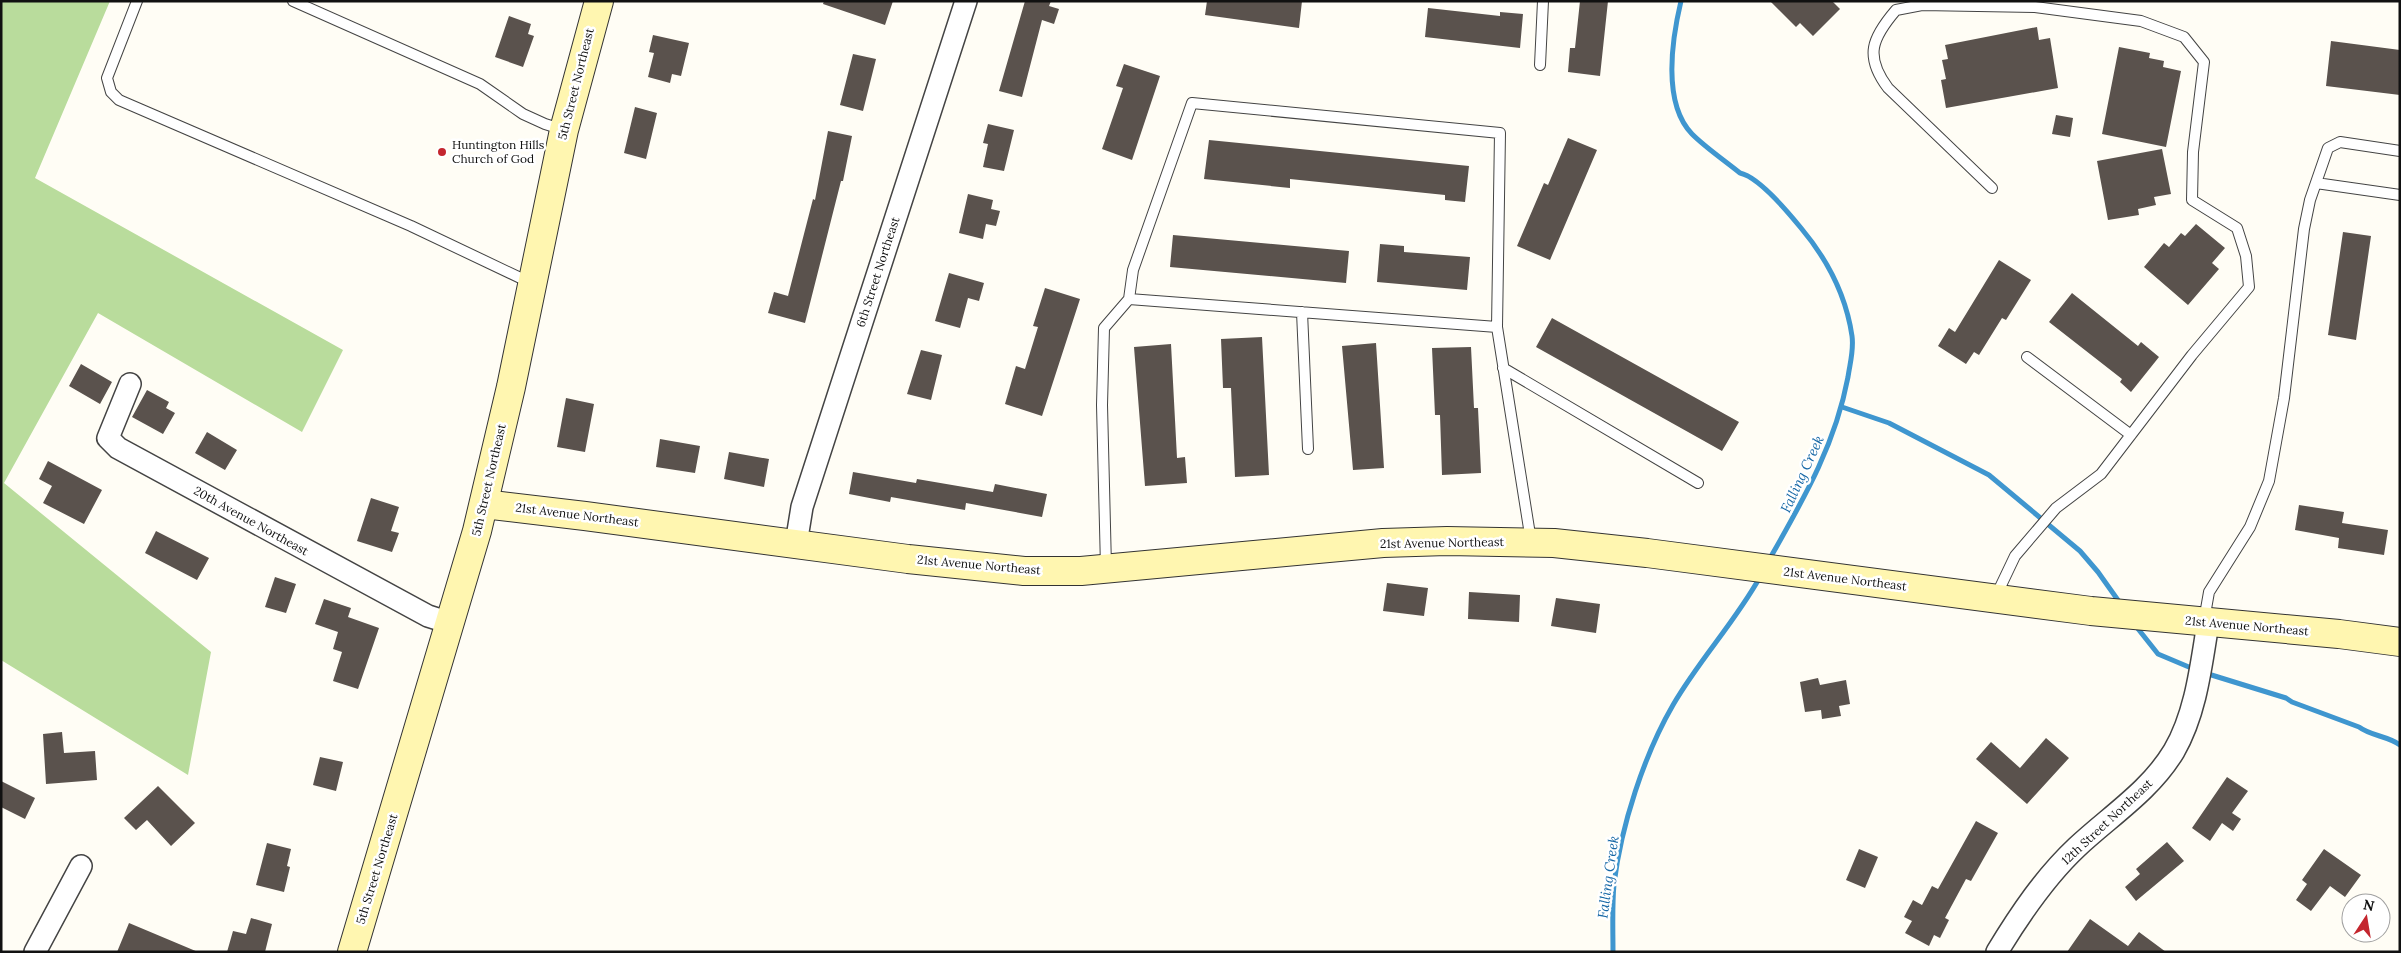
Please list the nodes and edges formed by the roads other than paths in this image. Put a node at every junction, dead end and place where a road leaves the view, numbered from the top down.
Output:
1 (137, 1) edge
2 (293, 1) edge
3 (599, 1) edge
4 (966, 1) edge
5 (1543, 1) edge
6 (1540, 65) dead end
7 (564, 130) junction
8 (2400, 151) edge
9 (2316, 184) junction
10 (1992, 188) dead end
11 (2400, 195) edge
12 (532, 283) junction
13 (1129, 299) junction
14 (1302, 312) junction
15 (1497, 327) junction
16 (2027, 357) dead end
17 (1503, 368) junction
18 (130, 384) dead end
19 (2131, 435) junction
20 (1308, 449) dead end
21 (1698, 483) dead end
22 (484, 504) junction
23 (1531, 542) junction
24 (796, 544) junction
25 (1106, 568) junction
26 (1995, 599) junction
27 (450, 623) junction
28 (2208, 624) junction
29 (2400, 642) edge
30 (81, 866) dead end
31 (35, 952) edge
32 (352, 952) edge
33 (1996, 952) edge

1 - 12 lane
2 - 7 lane
3 - 7 street, 5th Street Northeast
4 - 24 street, 6th Street Northeast
5 - 6 lane
7 - 12 street, 5th Street Northeast
8 - 9 lane
9 - 11 lane
9 - 28 lane
10 - 19 lane
12 - 22 street, 5th Street Northeast
13 - 14 lane
13 - 15 lane
13 - 25 lane
14 - 15 lane
14 - 20 lane
15 - 17 lane
16 - 19 lane
17 - 21 lane
17 - 23 lane
18 - 27 street, 20th Avenue Northeast
19 - 26 lane
22 - 24 street, 21st Avenue Northeast
22 - 27 street, 5th Street Northeast
23 - 25 street, 21st Avenue Northeast
23 - 26 street, 21st Avenue Northeast
24 - 25 street, 21st Avenue Northeast
26 - 28 street, 21st Avenue Northeast
27 - 32 street, 5th Street Northeast
28 - 29 street, 21st Avenue Northeast
28 - 33 street, 12th Street Northeast
30 - 31 street

